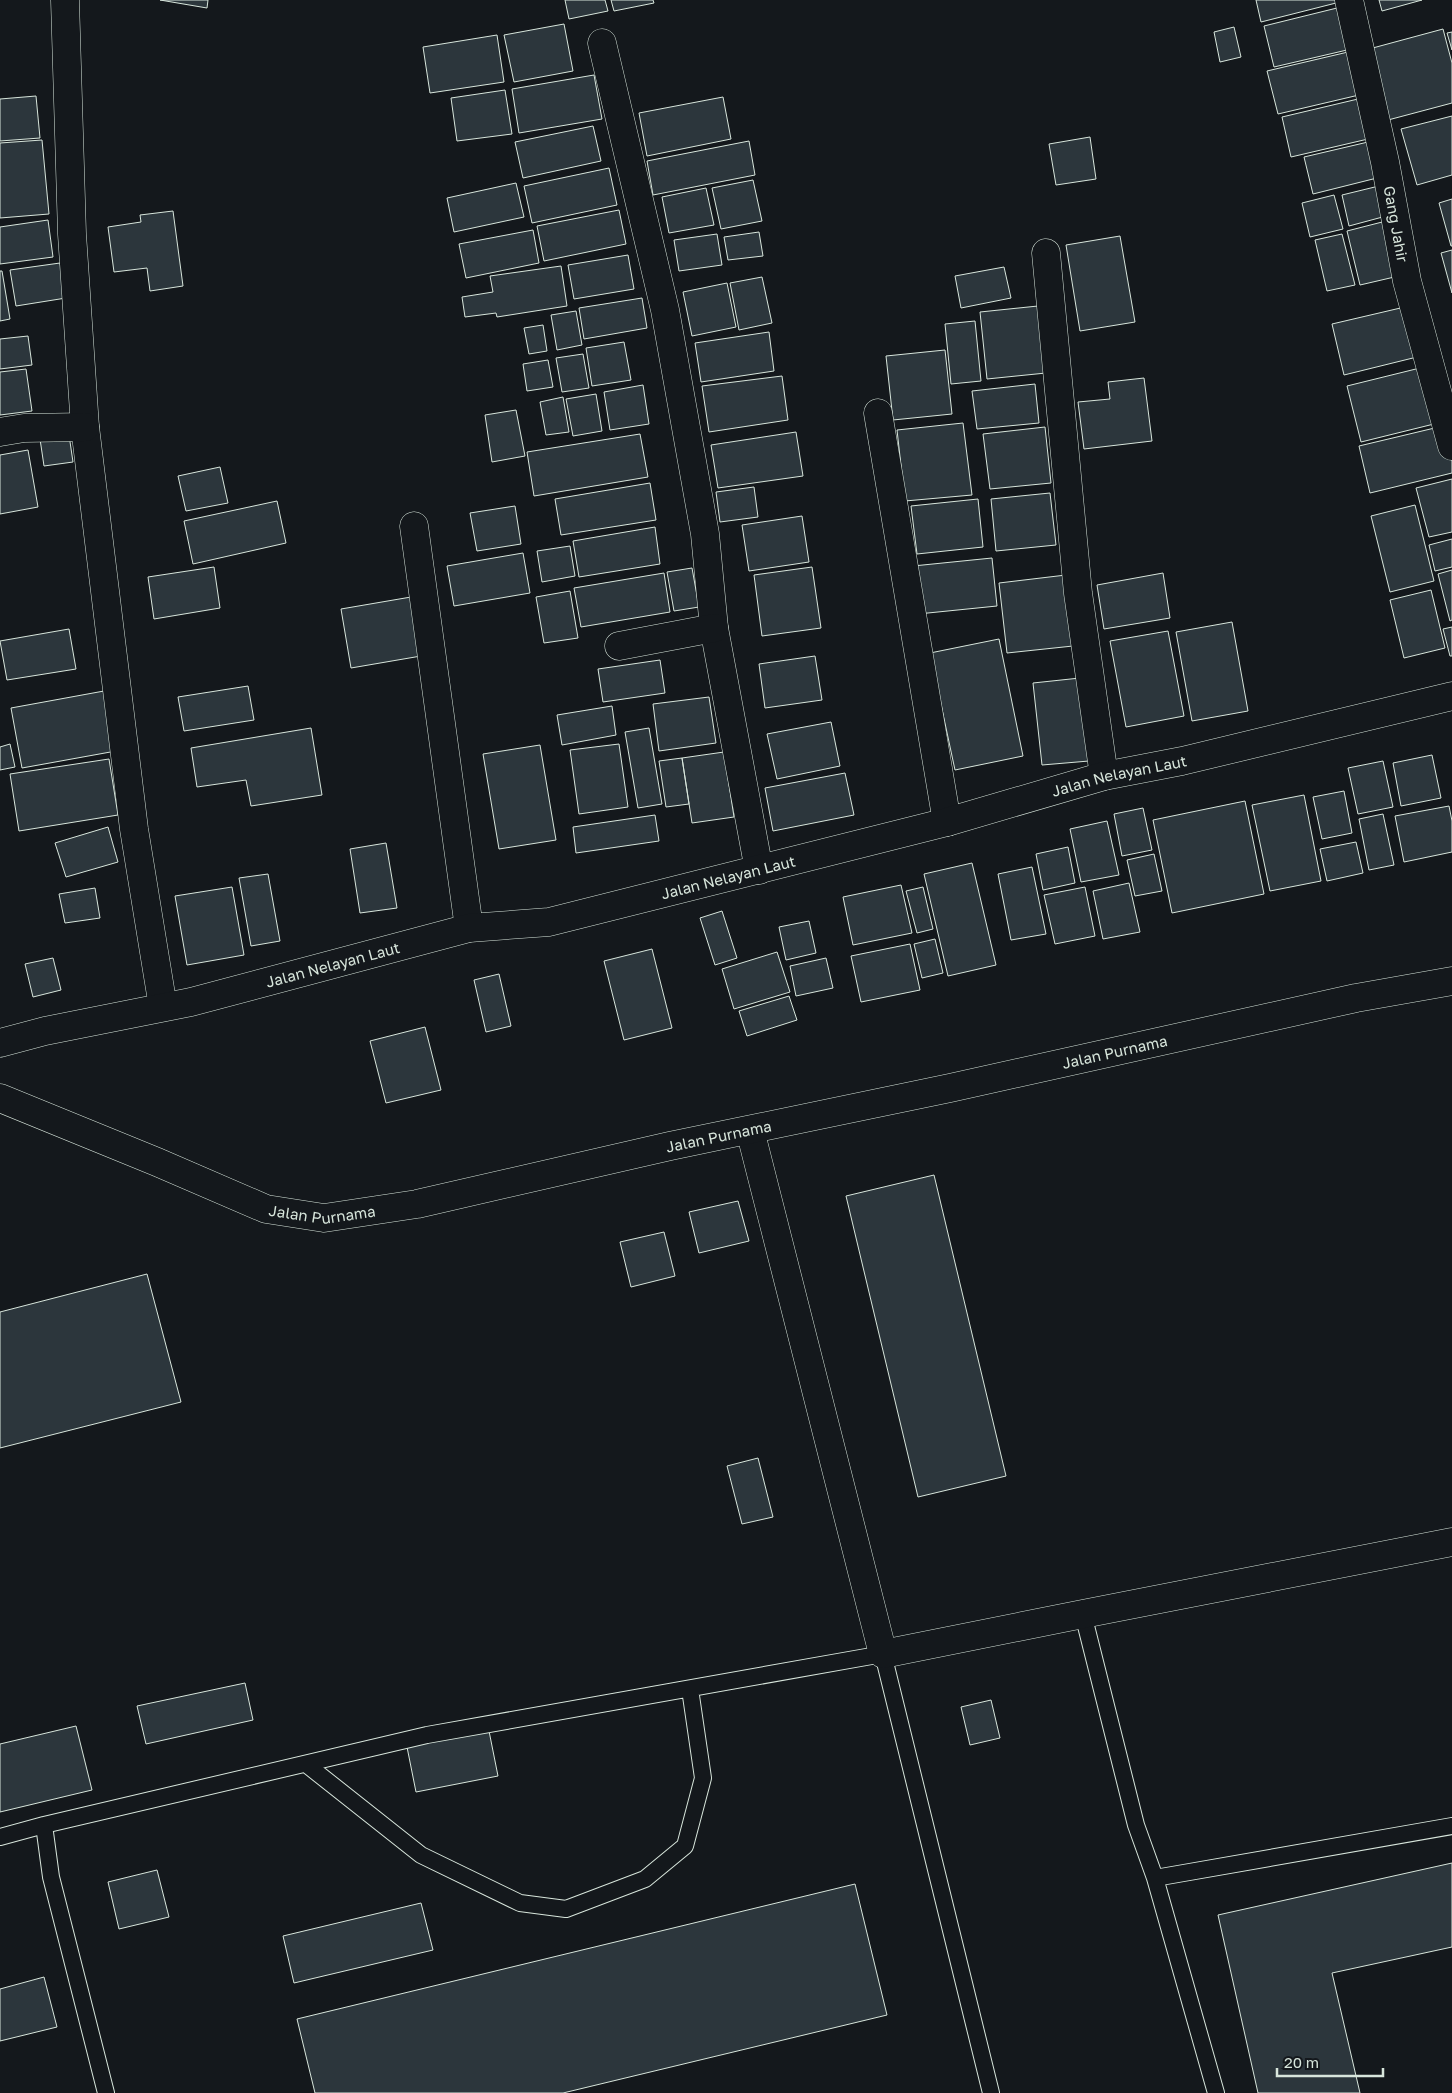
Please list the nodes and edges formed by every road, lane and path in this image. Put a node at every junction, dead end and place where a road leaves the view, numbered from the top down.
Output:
1 (65, 0) edge
2 (1349, 0) edge
3 (602, 43) dead end
4 (1046, 254) dead end
5 (878, 413) dead end
6 (85, 427) junction
7 (0, 432) edge
8 (1452, 446) edge
9 (414, 526) dead end
10 (714, 628) junction
11 (619, 646) dead end
12 (1452, 696) edge
13 (1104, 776) junction
14 (947, 822) junction
15 (759, 870) junction
16 (469, 928) junction
17 (1452, 981) edge
18 (163, 1007) junction
19 (0, 1043) edge
20 (0, 1098) edge
21 (750, 1130) junction
22 (1452, 1542) edge
23 (1083, 1614) junction
24 (884, 1654) junction
25 (690, 1689) junction
26 (306, 1764) junction
27 (44, 1825) junction
28 (1452, 1826) edge
29 (0, 1837) edge
30 (1155, 1878) junction
31 (106, 2093) edge
32 (991, 2093) edge
33 (1216, 2093) edge

1 - 6 street
2 - 8 street, Gang Jahir
3 - 10 street
4 - 13 street
5 - 14 street
6 - 7 street
6 - 18 street
9 - 16 street
10 - 11 street
10 - 15 street
12 - 13 street, Jalan Nelayan Laut
13 - 14 street, Jalan Nelayan Laut
14 - 15 street, Jalan Nelayan Laut
15 - 16 street, Jalan Nelayan Laut
16 - 18 street, Jalan Nelayan Laut
17 - 21 street, Jalan Purnama
18 - 19 street, Jalan Nelayan Laut
20 - 21 street, Jalan Purnama
21 - 24 street
22 - 23 street
23 - 24 street
23 - 30 lane
24 - 25 lane
24 - 32 lane
25 - 26 lane
25 - 26 lane
26 - 27 lane
27 - 29 lane
27 - 31 lane
28 - 30 lane
30 - 33 lane

